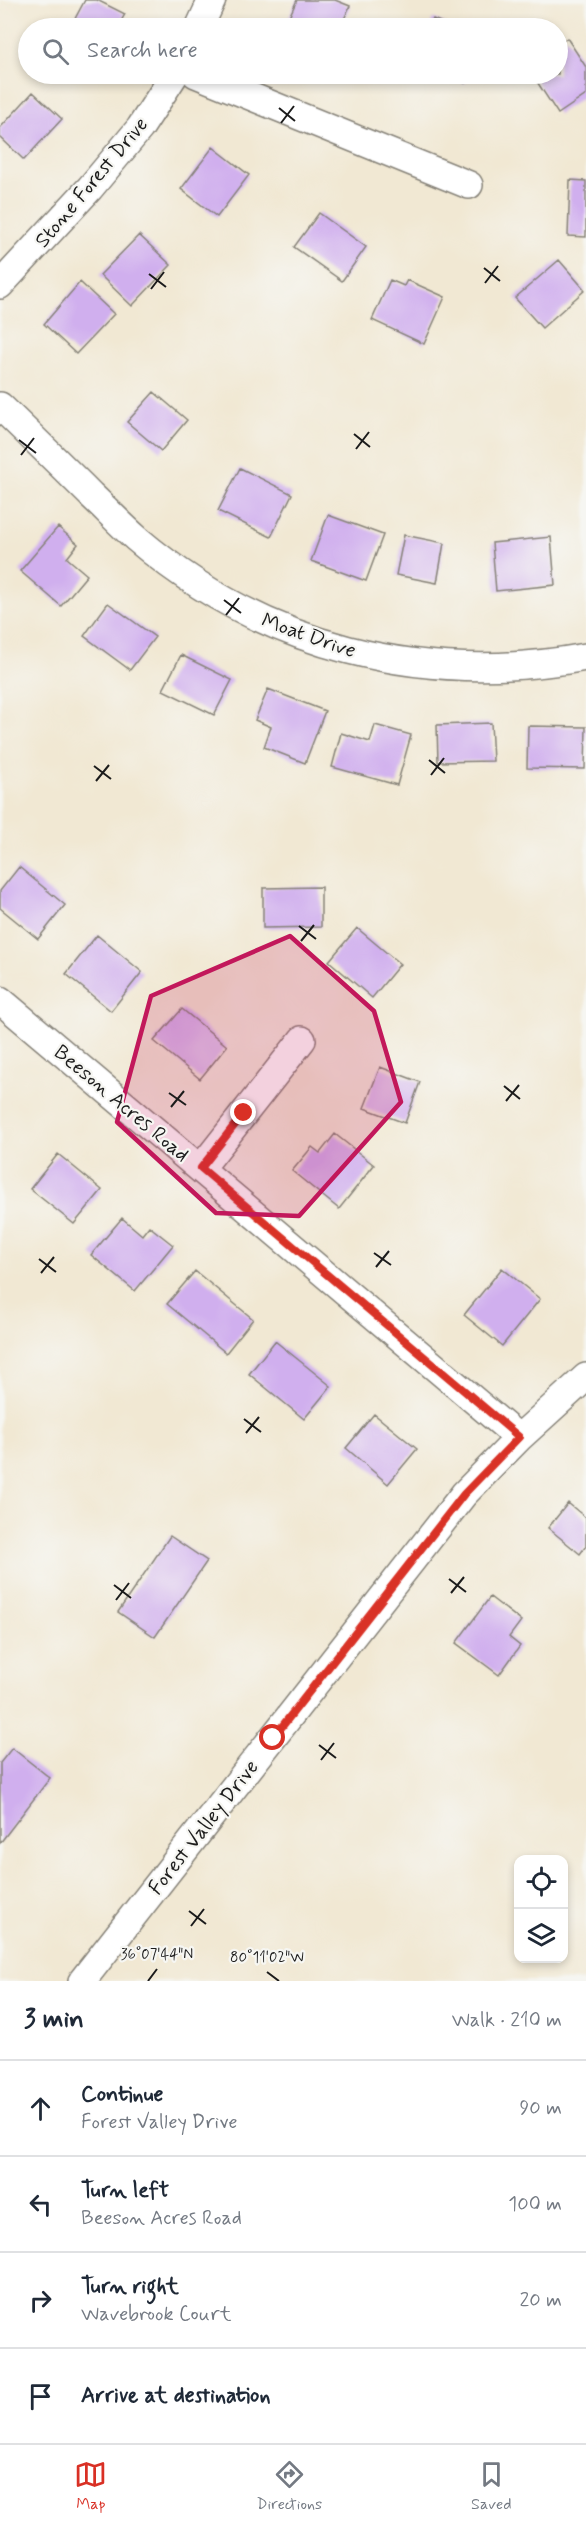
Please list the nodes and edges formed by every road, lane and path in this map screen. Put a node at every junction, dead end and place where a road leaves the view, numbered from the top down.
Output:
1 (212, 0) edge
2 (204, 18) edge
3 (168, 84) edge
4 (221, 84) edge
5 (469, 185) dead end
6 (0, 285) edge
7 (0, 406) edge
8 (586, 657) edge
9 (0, 1000) edge
10 (302, 1040) dead end
11 (201, 1168) junction
12 (586, 1377) edge
13 (519, 1437) junction
14 (82, 1981) edge

1 - 2 street
3 - 6 street, Stone Forest Drive
4 - 5 street
7 - 8 street, Moat Drive
9 - 11 street, Beeson Acres Road
10 - 11 street
11 - 13 street, Beeson Acres Road
12 - 13 street, Forest Valley Drive
13 - 14 street, Forest Valley Drive

